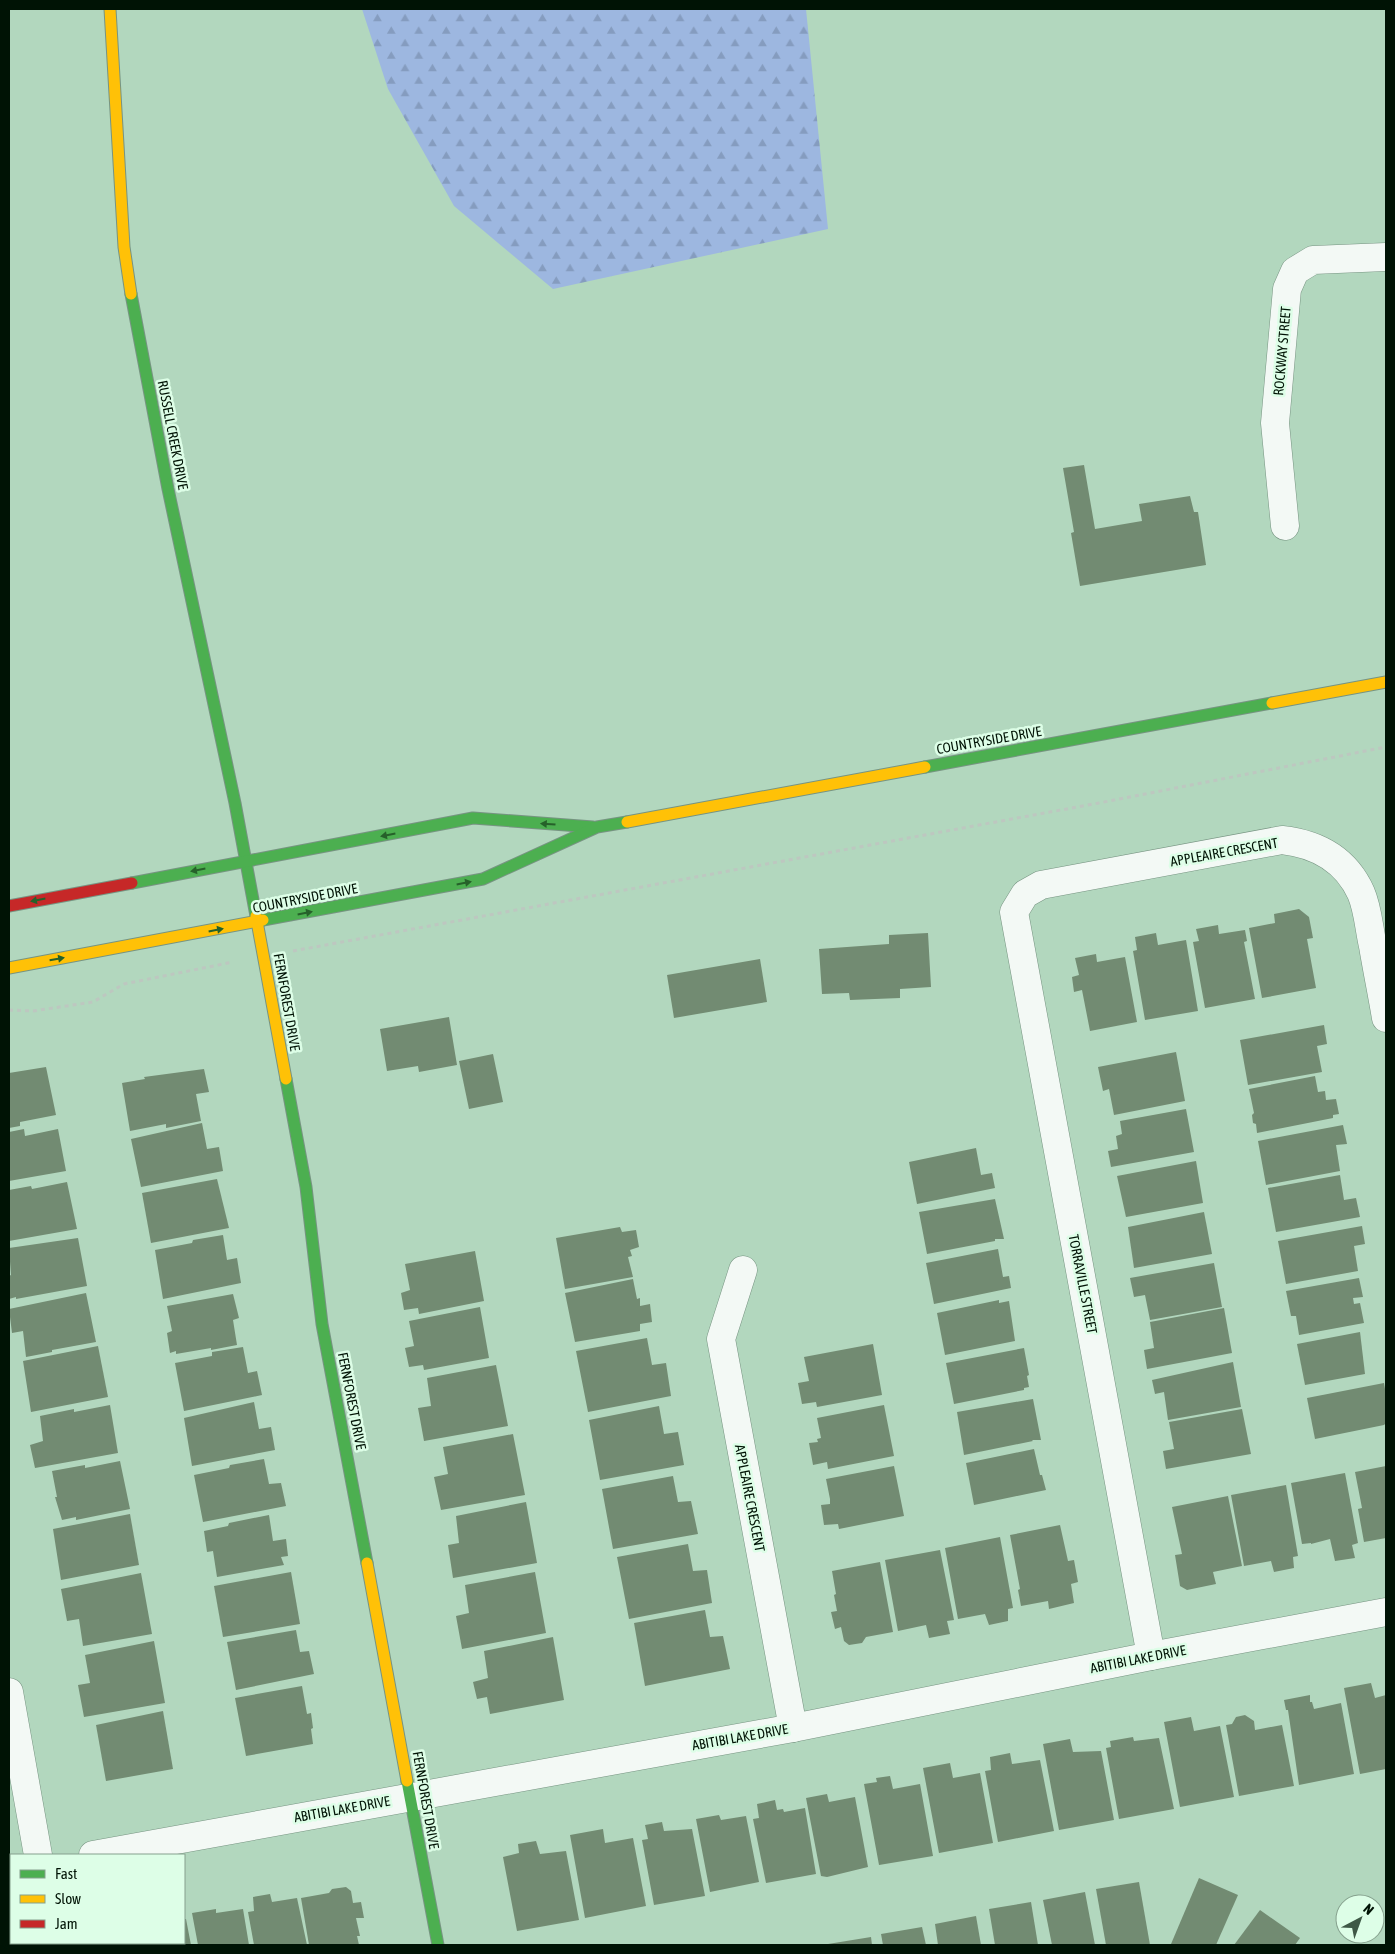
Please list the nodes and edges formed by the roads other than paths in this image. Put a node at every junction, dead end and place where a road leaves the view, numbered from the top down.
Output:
1 (110, 9) edge
2 (1386, 257) edge
3 (1285, 526) dead end
4 (1386, 682) edge
5 (597, 827) junction
6 (246, 861) junction
7 (9, 906) edge
8 (1014, 912) joint
9 (257, 922) junction
10 (9, 968) edge
11 (1386, 1018) edge
12 (743, 1270) dead end
13 (1386, 1612) edge
14 (1152, 1656) junction
15 (9, 1692) edge
16 (793, 1728) junction
17 (410, 1797) junction
18 (38, 1854) edge
19 (98, 1854) edge
20 (438, 1945) edge

1 - 6 main road, RUSSELL CREEK DRIVE
2 - 3 street, ROCKWAY STREET
4 - 5 main road, COUNTRYSIDE DRIVE
5 -> 6 main road, COUNTRYSIDE DRIVE
9 -> 5 main road, COUNTRYSIDE DRIVE
6 -> 7 main road, COUNTRYSIDE DRIVE
6 - 9 main road, FERNFOREST DRIVE
8 - 11 street, APPLEAIRE CRESCENT
8 - 14 street, TORRAVILLE STREET
10 -> 9 main road, COUNTRYSIDE DRIVE
9 - 17 main road, FERNFOREST DRIVE
12 - 16 street, APPLEAIRE CRESCENT
13 - 14 street, ABITIBI LAKE DRIVE
14 - 16 street, ABITIBI LAKE DRIVE
15 - 18 street
16 - 17 street, ABITIBI LAKE DRIVE
17 - 19 street, ABITIBI LAKE DRIVE
17 - 20 main road, FERNFOREST DRIVE

